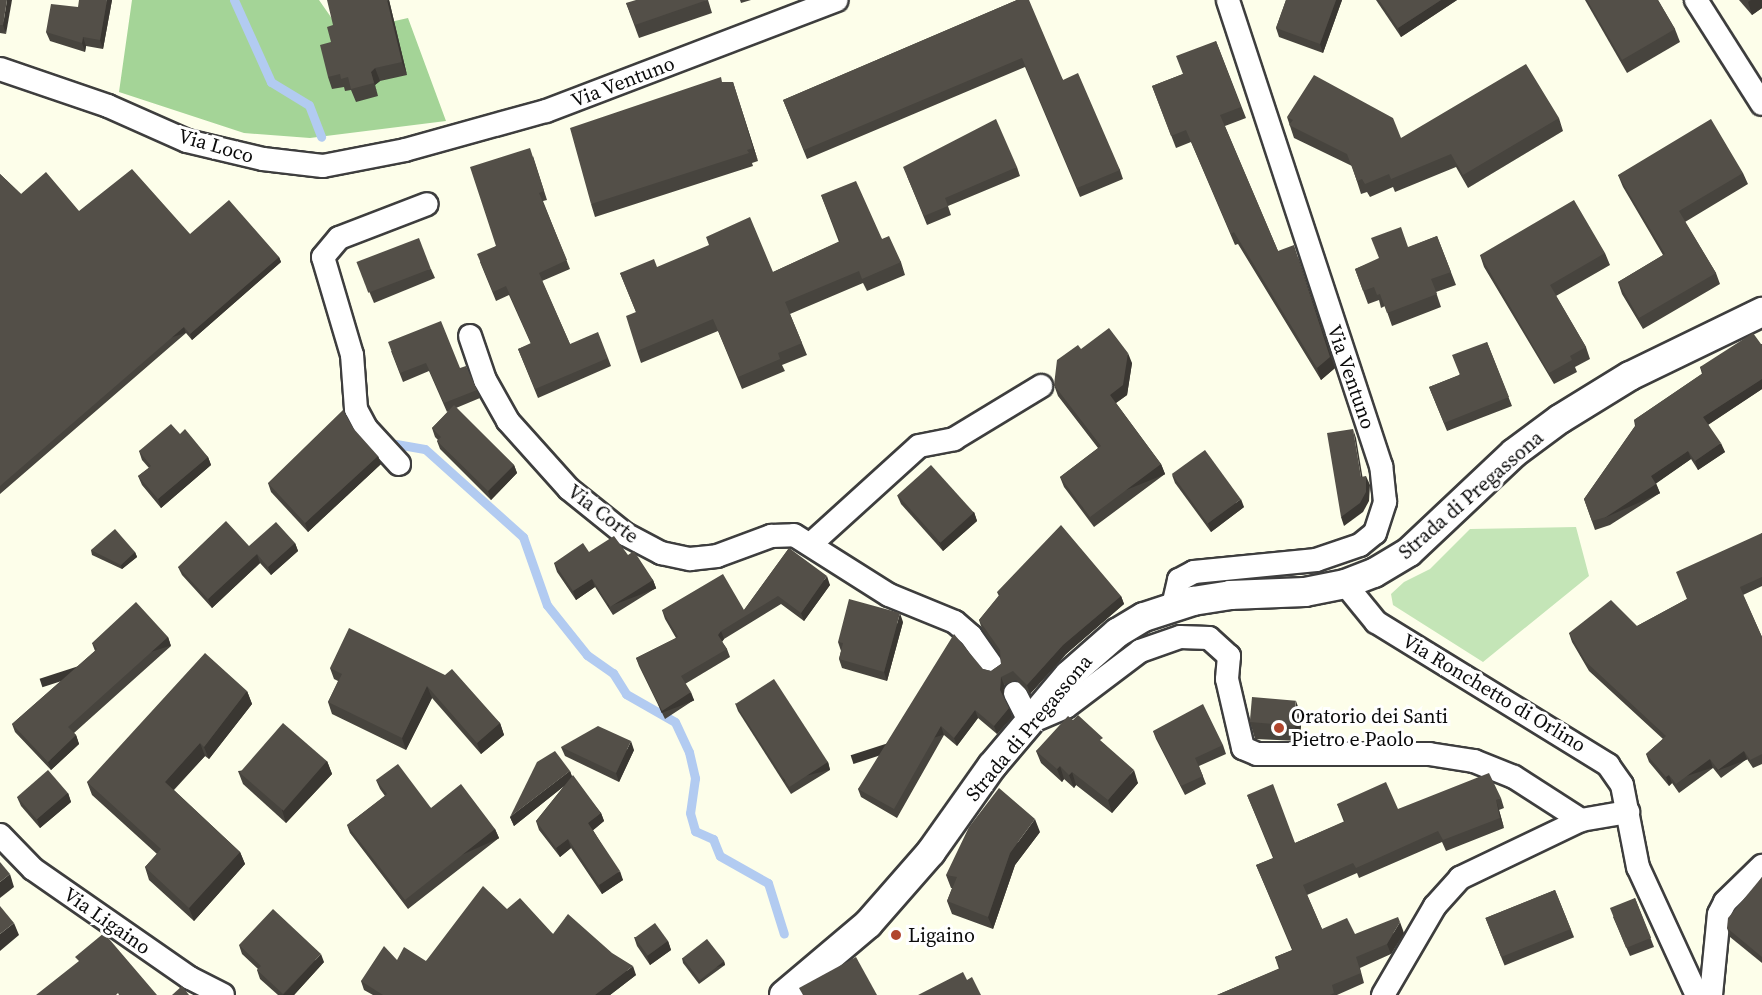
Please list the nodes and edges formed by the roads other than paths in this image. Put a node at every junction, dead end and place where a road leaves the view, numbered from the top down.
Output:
1 (837, 0) edge
2 (1228, 0) edge
3 (1696, 0) edge
4 (0, 69) edge
5 (1762, 104) edge
6 (405, 150) joint
7 (427, 204) dead end
8 (1762, 312) edge
9 (470, 336) dead end
10 (1041, 386) dead end
11 (399, 464) dead end
12 (812, 543) junction
13 (1345, 584) junction
14 (1173, 606) junction
15 (992, 666) dead end
16 (1015, 693) dead end
17 (1030, 722) junction
18 (1628, 812) junction
19 (1581, 820) junction
20 (0, 835) edge
21 (1762, 866) edge
22 (223, 995) edge
23 (784, 995) edge
24 (1383, 995) edge
25 (1697, 995) edge
26 (1711, 995) edge

1 - 6 street, Via Ventuno
2 - 14 street, Via Ventuno
3 - 5 street
4 - 6 street, Via Loco
7 - 11 street
8 - 13 street, Strada di Pregassona
9 - 12 street, Via Corte
10 - 12 street
12 - 15 street, Via Corte
13 - 14 street, Strada di Pregassona
13 - 18 street, Via Ronchetto di Orlino
14 - 17 street, Strada di Pregassona
16 - 17 street
17 - 19 street
17 - 23 street, Strada di Pregassona
18 - 19 street
18 - 25 street, Via Ronchetto di Orlino
19 - 24 street
20 - 22 street, Via Ligaino
21 - 26 street

